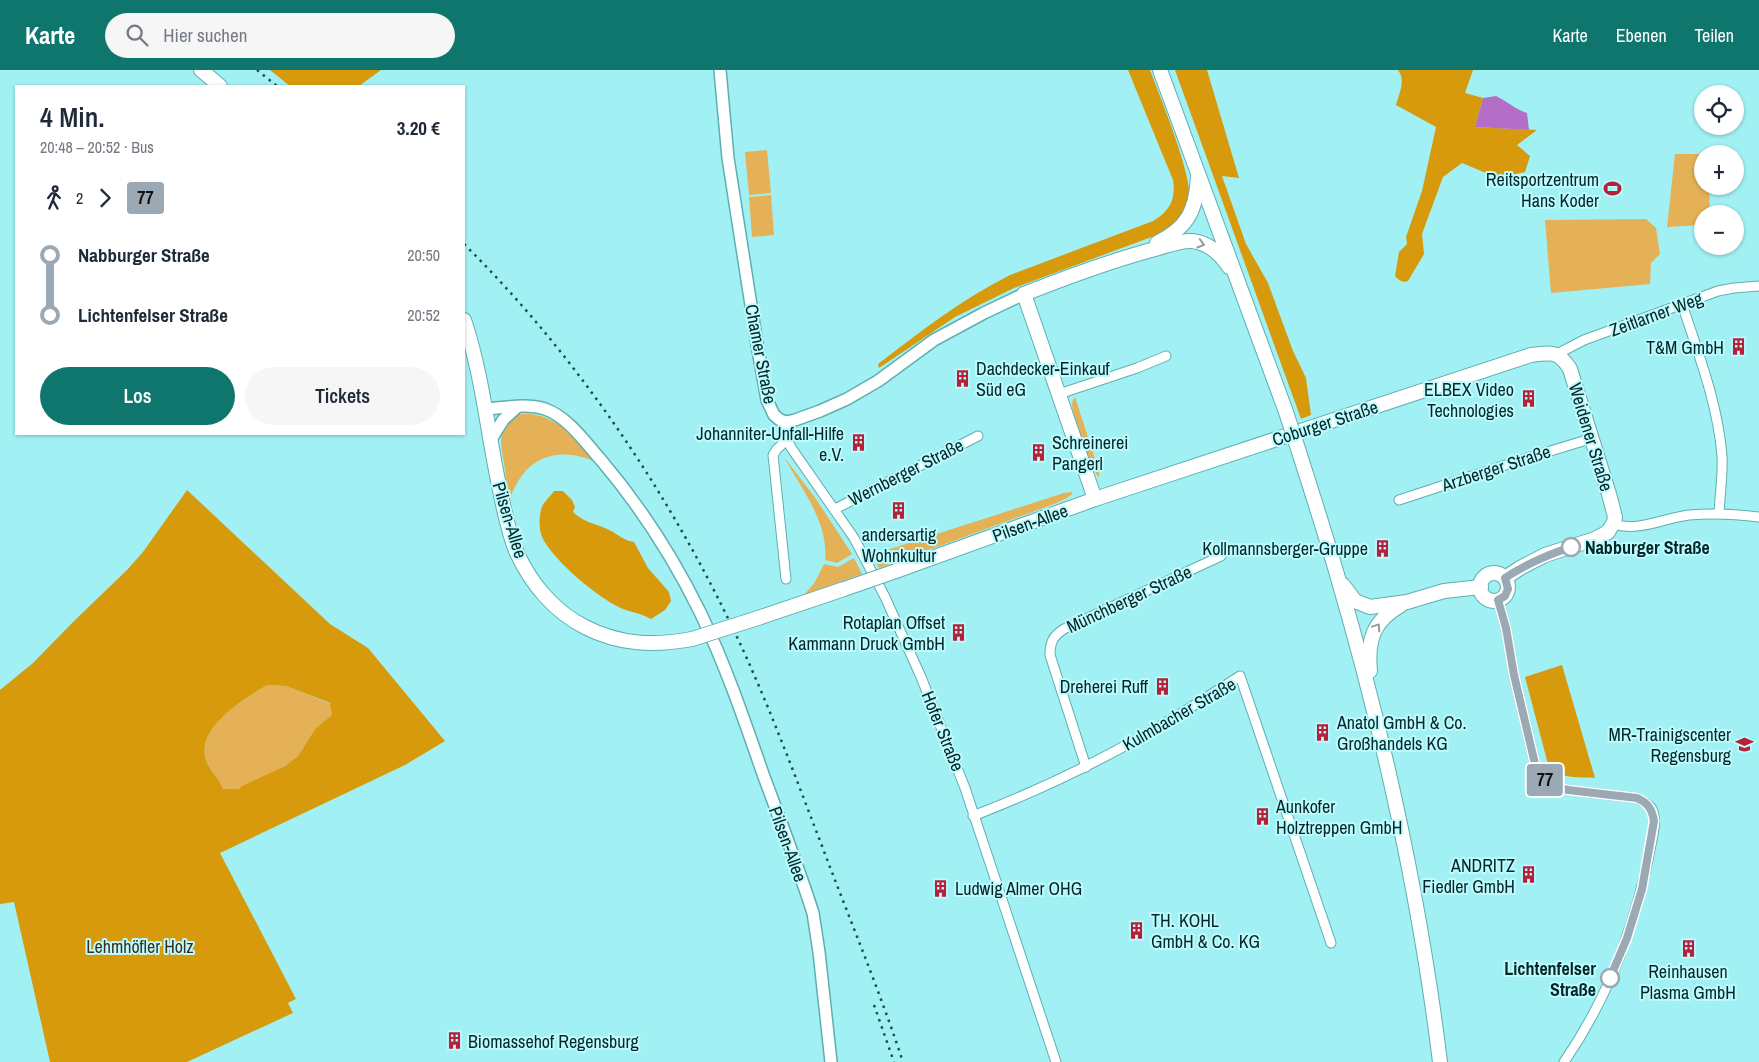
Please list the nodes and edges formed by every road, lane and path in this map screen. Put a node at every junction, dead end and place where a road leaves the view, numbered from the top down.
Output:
1 (200, 70) edge
2 (720, 70) edge
3 (1160, 70) edge
4 (219, 85) edge
5 (1199, 172) junction
6 (1136, 254) junction
7 (1759, 286) edge
8 (1240, 287) junction
9 (1024, 294) junction
10 (1682, 304) junction
11 (465, 323) edge
12 (1557, 354) junction
13 (1166, 356) dead end
14 (1059, 394) junction
15 (517, 407) junction
16 (484, 410) junction
17 (786, 422) junction
18 (978, 436) dead end
19 (1592, 438) junction
20 (787, 440) junction
21 (490, 441) junction
22 (1095, 499) junction
23 (1399, 500) dead end
24 (835, 509) junction
25 (1719, 513) junction
26 (1759, 517) edge
27 (1613, 524) junction
28 (1221, 556) dead end
29 (1338, 578) junction
30 (1505, 578) junction
31 (786, 579) dead end
32 (1481, 587) junction
33 (1498, 600) junction
34 (1407, 602) junction
35 (1373, 709) junction
36 (1086, 767) junction
37 (973, 816) junction
38 (1331, 943) dead end
39 (1569, 1060) edge
40 (831, 1062) edge
41 (1056, 1062) edge
42 (1440, 1062) edge

1 - 4 main road
2 - 17 street, Chamer Straße
3 - 5 main road
5 - 6 main road
5 - 8 main road
6 -> 8 main road
6 - 9 main road
7 - 10 street, Zeitlarner Weg
8 - 29 main road, bridge
9 - 14 main road
9 - 17 street, Chamer Straße
10 - 12 street, Zeitlarner Weg
10 - 25 street
11 - 16 main road, Pilsen-Allee
12 - 19 main road, Weidener Straße
12 - 22 main road, Coburger Straße
13 - 14 street
14 - 22 main road
15 - 16 street, Pilsen-Allee
15 - 21 street
15 - 40 street, Pilsen-Allee
16 - 21 main road, Pilsen-Allee
17 - 20 street, Hofer Straße
18 - 24 street, Wernberger Straße
19 - 23 street, Arzberger Straße
19 - 27 main road, Weidener Straße
20 - 24 street, Hofer Straße
20 - 31 street
21 - 22 main road, Pilsen-Allee, bridge
24 - 37 street, Hofer Straße
25 - 26 street
25 - 27 street
27 - 30 main road
28 - 36 street, Münchberger Straße
29 - 34 main road
29 - 35 main road
30 - 32 main road
30 - 33 main road
32 - 33 main road
32 - 34 main road
33 - 39 street
35 -> 34 main road
35 - 42 main road
36 - 37 street, Kulmbacher Straße
36 - 38 street, Kulmbacher Straße
37 - 41 street, Hofer Straße

